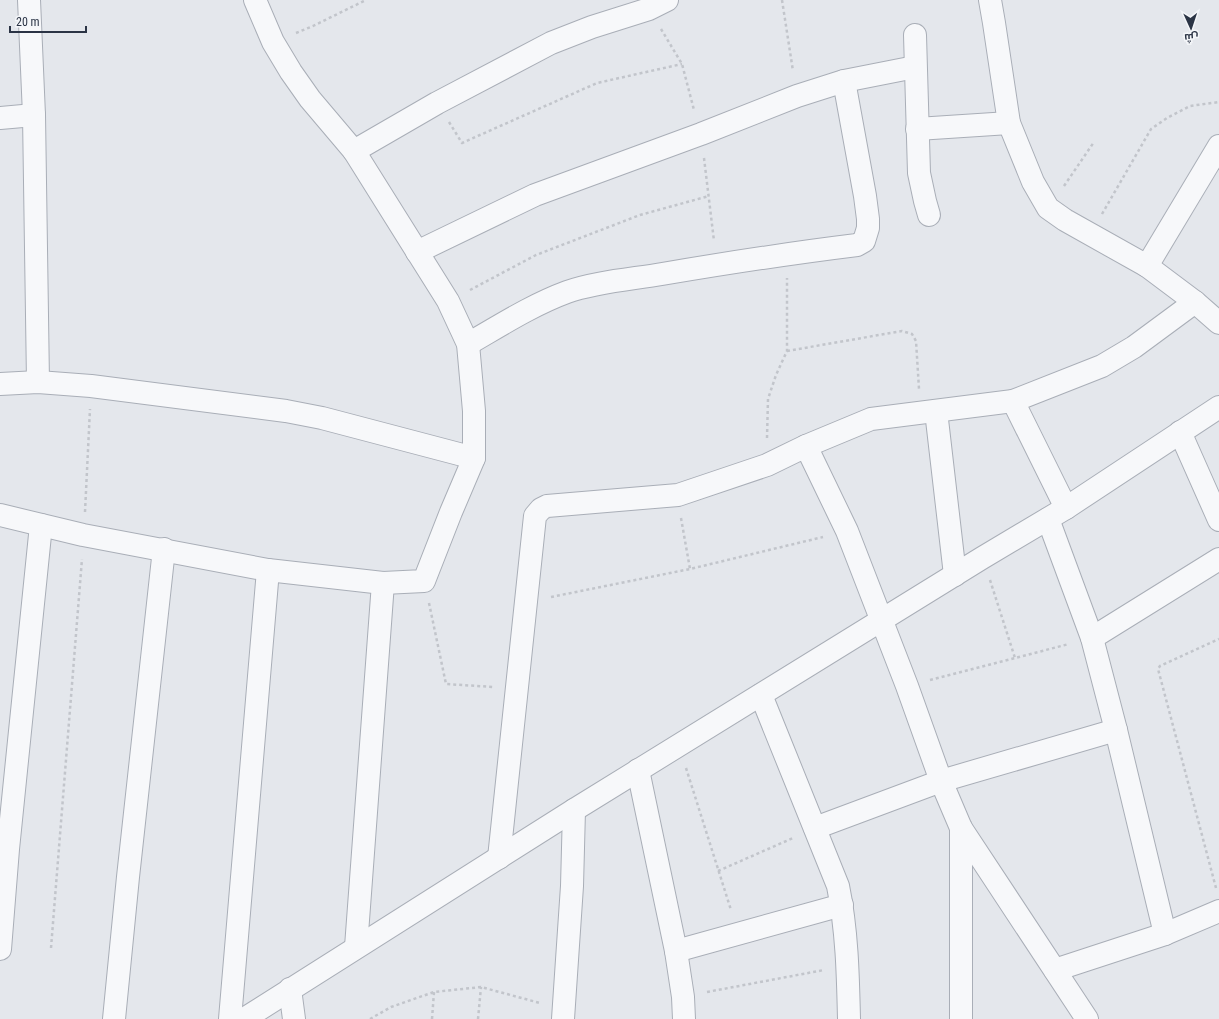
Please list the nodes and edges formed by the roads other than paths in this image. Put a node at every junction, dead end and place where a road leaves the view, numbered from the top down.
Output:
1 (29, 0) edge
2 (254, 0) edge
3 (990, 0) edge
4 (658, 4) edge
5 (915, 35) dead end
6 (915, 67) junction
7 (844, 81) junction
8 (34, 114) junction
9 (0, 118) edge
10 (1009, 123) junction
11 (917, 129) junction
12 (1219, 146) edge
13 (354, 150) junction
14 (929, 214) dead end
15 (417, 252) junction
16 (1147, 266) junction
17 (1195, 302) junction
18 (1219, 322) edge
19 (468, 344) junction
20 (38, 382) junction
21 (0, 384) edge
22 (1013, 401) junction
23 (1219, 407) edge
24 (928, 412) junction
25 (1180, 432) junction
26 (806, 446) junction
27 (474, 458) junction
28 (1057, 513) junction
29 (0, 515) edge
30 (1219, 520) edge
31 (41, 525) junction
32 (164, 549) junction
33 (1219, 559) edge
34 (268, 570) junction
35 (955, 575) junction
36 (383, 583) junction
37 (882, 620) junction
38 (1092, 638) junction
39 (761, 695) junction
40 (1116, 730) junction
41 (638, 770) junction
42 (941, 781) junction
43 (574, 810) junction
44 (815, 828) junction
45 (961, 828) junction
46 (499, 858) junction
47 (1218, 901) edge
48 (842, 905) junction
49 (1165, 934) junction
50 (356, 947) junction
51 (0, 949) edge
52 (676, 951) junction
53 (1055, 970) junction
54 (290, 989) junction
55 (563, 1015) edge
56 (114, 1019) edge
57 (230, 1019) edge
58 (244, 1019) edge
59 (294, 1019) edge
60 (684, 1019) edge
61 (849, 1019) edge
62 (961, 1019) edge
63 (1087, 1019) edge

1 - 8 street
2 - 13 street
3 - 10 street
4 - 13 street
5 - 6 street
6 - 7 street
6 - 11 street
7 - 15 street
7 - 19 street
8 - 9 street
8 - 20 street
10 - 11 street
10 - 16 street
11 - 14 street
12 - 16 street
13 - 15 street
15 - 19 street
16 - 17 street
17 - 18 street
17 - 22 street
19 - 27 street
20 - 21 street
20 - 27 street
22 - 24 street
22 - 28 street
23 - 25 street
24 - 26 street
24 - 35 street
25 - 28 street
25 - 30 street
26 - 37 street
26 - 46 street
27 - 36 street
28 - 35 street
28 - 38 street
29 - 31 street
31 - 32 street
31 - 51 street
32 - 34 street
32 - 56 street
33 - 38 street
34 - 36 street
34 - 57 street
35 - 37 street
36 - 50 street
37 - 39 street
37 - 42 street
38 - 40 street
39 - 41 street
39 - 44 street
40 - 42 street
40 - 49 street
41 - 43 street
41 - 52 street
42 - 44 street
42 - 45 street
43 - 46 street
43 - 55 street
44 - 48 street
45 - 53 street
45 - 62 street
46 - 50 street
47 - 49 street
48 - 52 street
48 - 61 street
49 - 53 street
50 - 54 street
52 - 60 street
53 - 63 street
54 - 58 street
54 - 59 street

